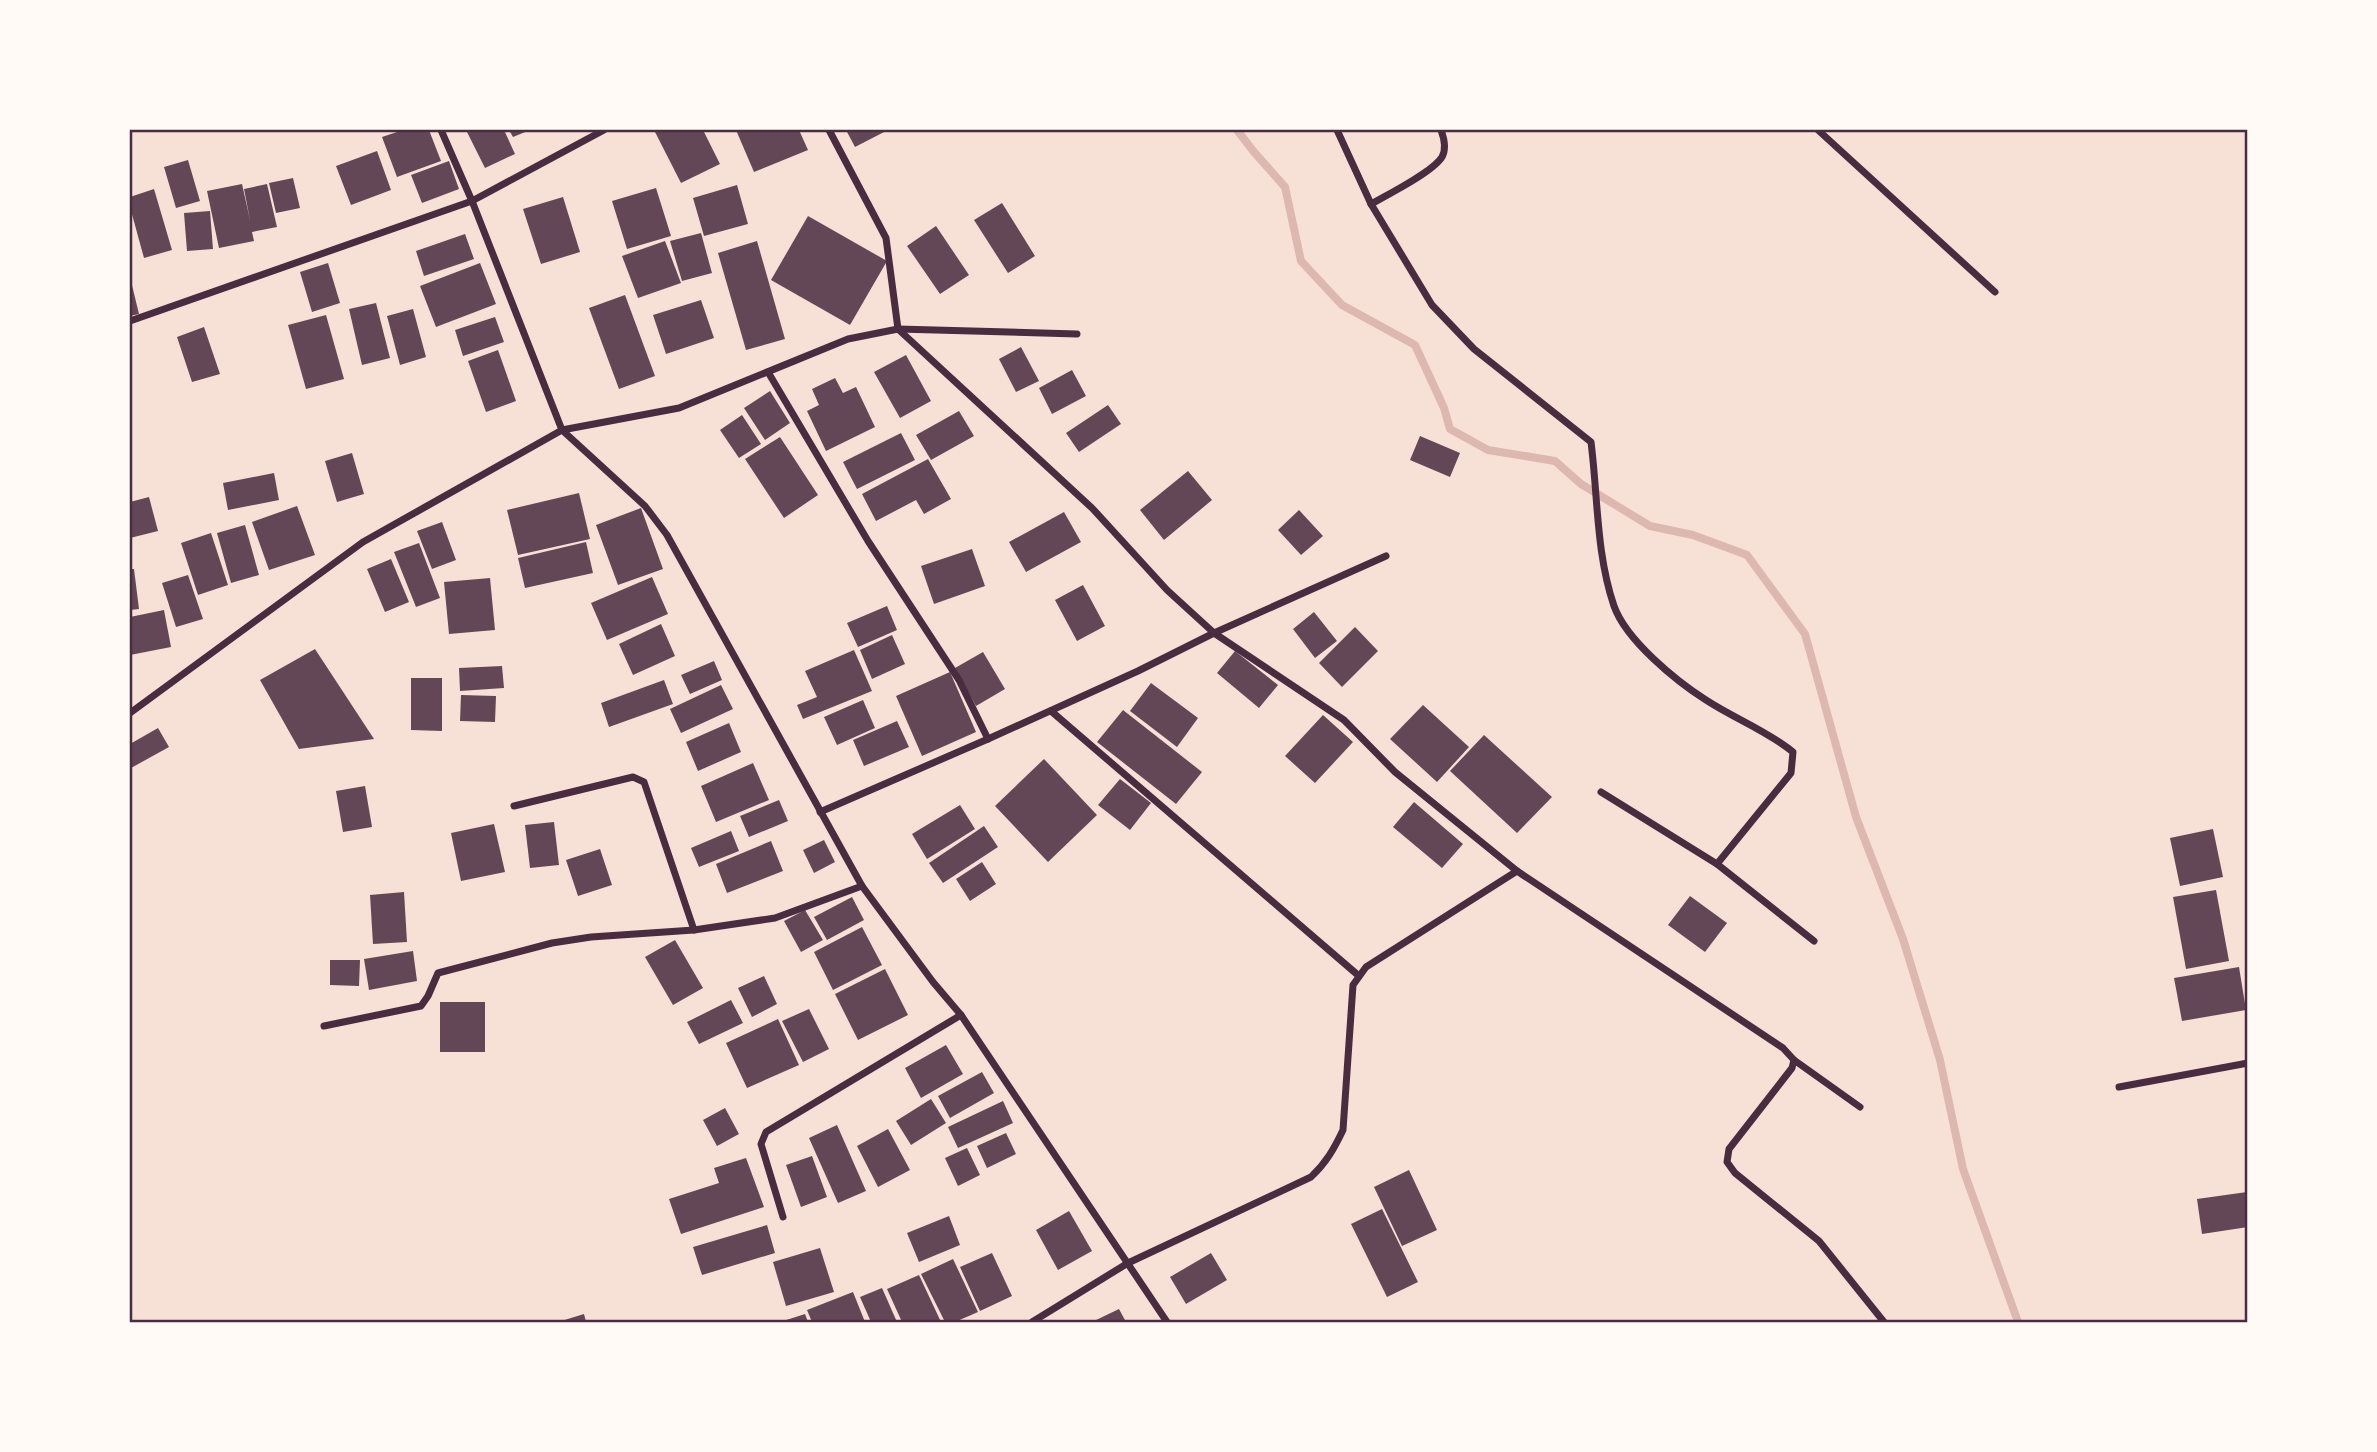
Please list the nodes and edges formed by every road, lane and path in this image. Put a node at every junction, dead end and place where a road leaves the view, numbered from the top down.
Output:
1 (441, 130) edge
2 (604, 130) edge
3 (828, 130) edge
4 (1337, 130) edge
5 (1441, 130) edge
6 (1818, 130) edge
7 (471, 201) junction
8 (1371, 204) junction
9 (1995, 292) dead end
10 (130, 321) edge
11 (898, 329) junction
12 (1077, 334) dead end
13 (768, 372) junction
14 (562, 430) junction
15 (1386, 556) dead end
16 (1214, 633) junction
17 (1051, 711) junction
18 (130, 713) edge
19 (988, 739) junction
20 (1601, 792) dead end
21 (514, 806) dead end
22 (820, 812) junction
23 (1717, 864) junction
24 (1517, 870) junction
25 (862, 886) junction
26 (694, 930) junction
27 (1814, 941) dead end
28 (1359, 976) junction
29 (961, 1015) junction
30 (324, 1026) dead end
31 (1794, 1060) junction
32 (2248, 1063) edge
33 (2119, 1087) dead end
34 (1860, 1107) dead end
35 (783, 1217) dead end
36 (1128, 1263) junction
37 (1032, 1322) edge
38 (1167, 1322) edge
39 (1884, 1322) edge

1 - 7 street
2 - 7 street
3 - 11 street
4 - 8 street
5 - 8 street
6 - 9 street
7 - 10 street
7 - 14 street
8 - 23 street
11 - 12 street
11 - 13 street
11 - 16 street
13 - 14 street
13 - 19 street
14 - 18 street
14 - 22 street
15 - 16 street
16 - 17 street
16 - 24 street
17 - 19 street
17 - 28 street
19 - 22 street
20 - 23 street
21 - 26 street
22 - 25 street
23 - 27 street
24 - 28 street
24 - 31 street
25 - 26 street
25 - 29 street
26 - 30 street
28 - 36 street
29 - 35 street
29 - 36 street
31 - 34 street
31 - 39 street
32 - 33 street
36 - 37 street
36 - 38 street

